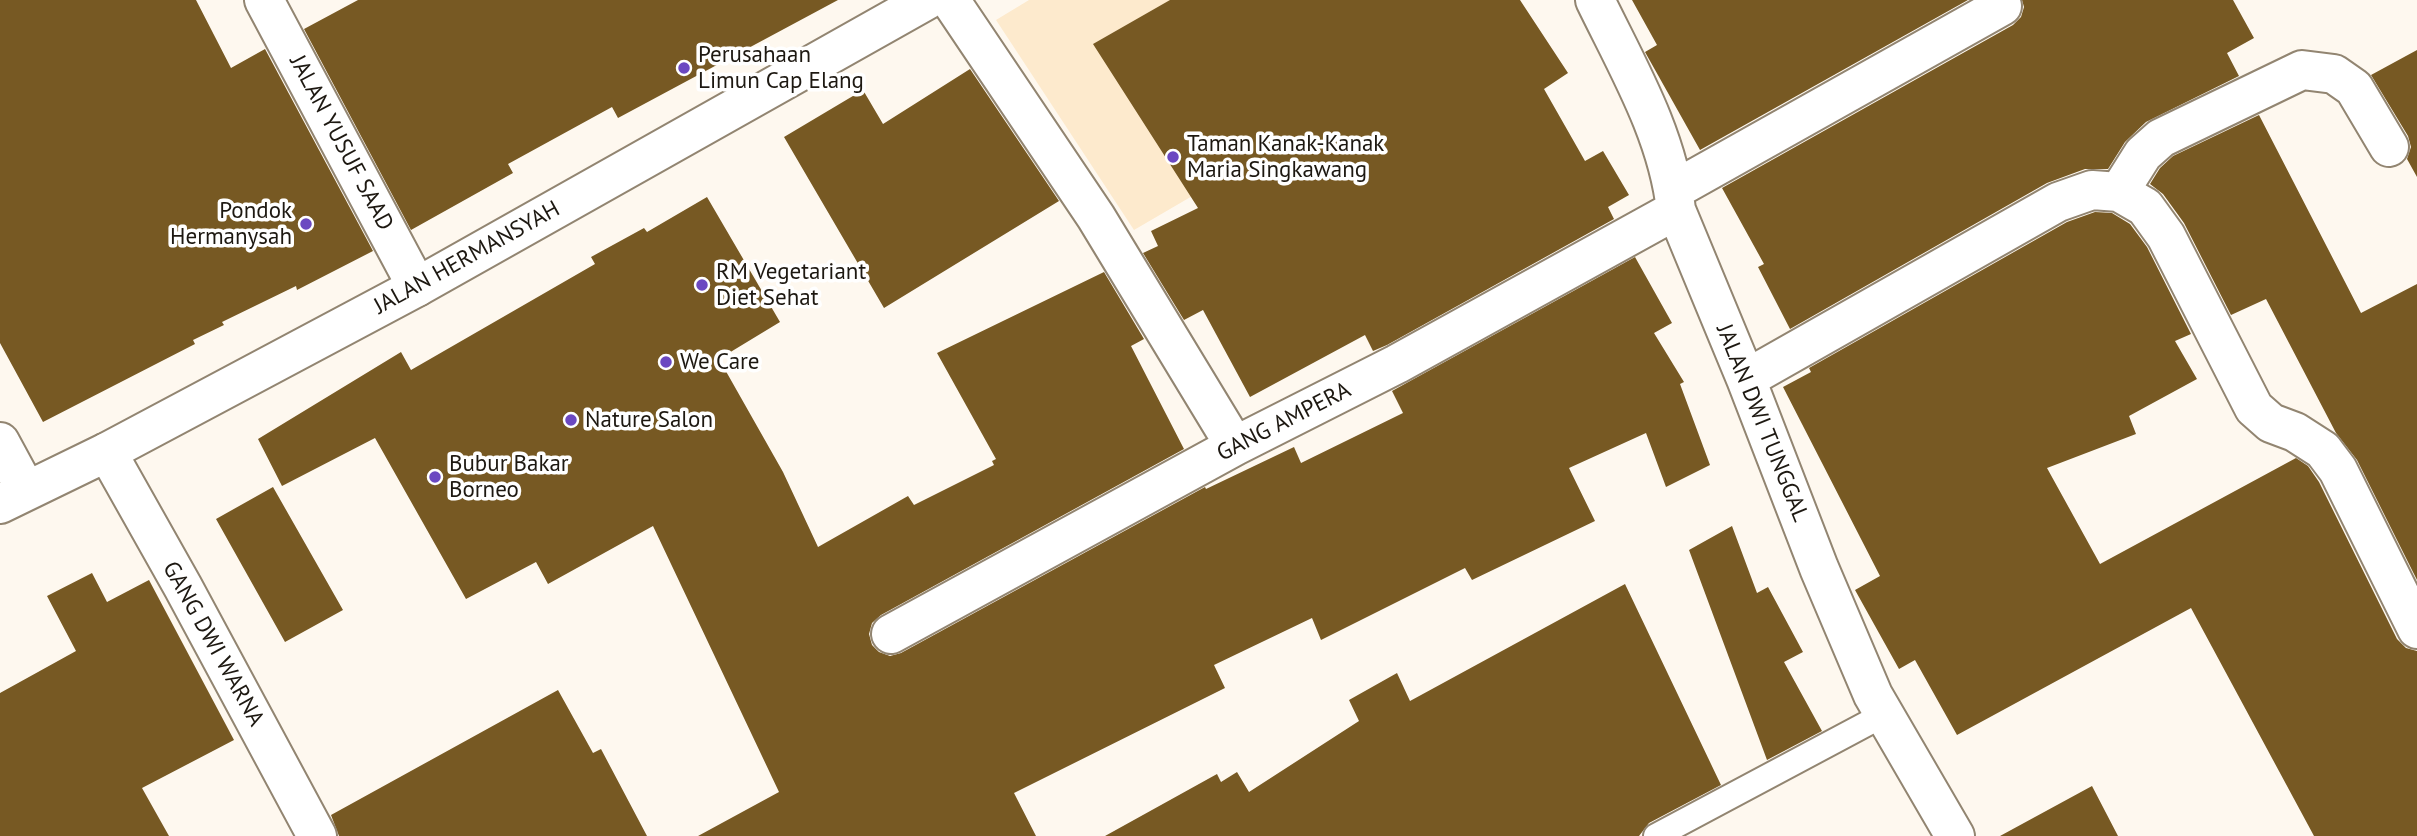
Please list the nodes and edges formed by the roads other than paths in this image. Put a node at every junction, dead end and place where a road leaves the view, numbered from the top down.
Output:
1 (264, 0) edge
2 (927, 0) edge
3 (950, 0) edge
4 (1595, 0) edge
5 (2002, 6) dead end
6 (2389, 148) dead end
7 (2119, 191) junction
8 (1675, 200) junction
9 (417, 287) junction
10 (1746, 379) junction
11 (0, 442) edge
12 (1235, 446) junction
13 (107, 452) junction
14 (13, 497) edge
15 (2417, 629) edge
16 (891, 634) dead end
17 (1885, 714) junction
18 (317, 836) edge
19 (1656, 836) edge
20 (1955, 836) edge

1 - 9 street, JALAN YUSUF SAAD
2 - 9 street, JALAN HERMANSYAH
3 - 12 street
4 - 8 street, JALAN DWI TUNGGAL
5 - 8 street, GANG AMPERA
6 - 7 street
7 - 10 street
7 - 15 street
8 - 10 street, JALAN DWI TUNGGAL
8 - 12 street, GANG AMPERA
9 - 13 street, JALAN HERMANSYAH
10 - 17 street, JALAN DWI TUNGGAL
11 - 14 street
12 - 16 street, GANG AMPERA
13 - 14 street, JALAN HERMANSYAH
13 - 18 street, GANG DWI WARNA
17 - 19 lane
17 - 20 street, JALAN DWI TUNGGAL

